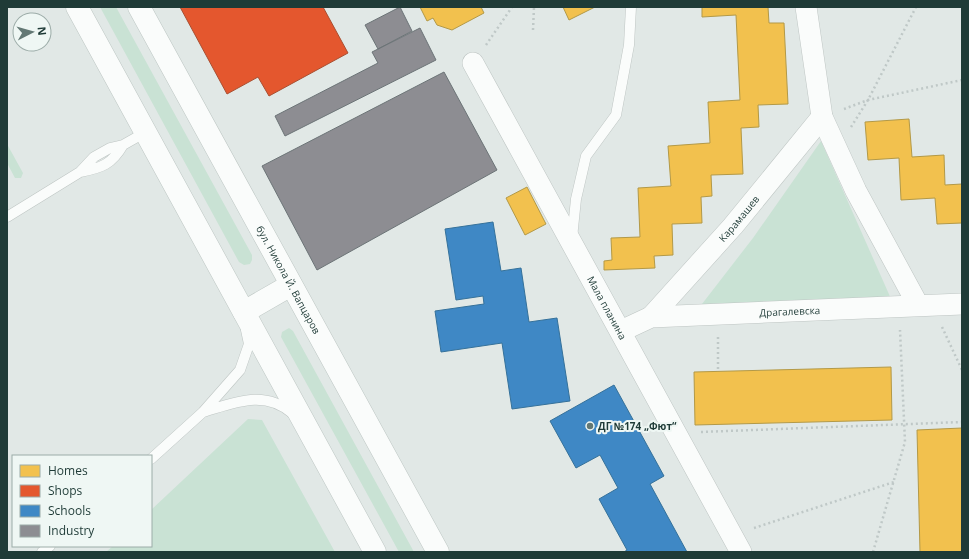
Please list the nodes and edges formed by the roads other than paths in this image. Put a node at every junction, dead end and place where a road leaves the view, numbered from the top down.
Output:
1 (77, 7) edge
2 (139, 7) edge
3 (631, 7) edge
4 (806, 7) edge
5 (473, 63) road end
6 (822, 117) junction
7 (146, 132) junction
8 (7, 217) edge
9 (572, 243) junction
10 (291, 285) junction
11 (962, 304) edge
12 (916, 306) junction
13 (244, 312) junction
14 (651, 317) junction
15 (621, 331) junction
16 (203, 412) junction
17 (307, 427) junction
18 (152, 458) edge
19 (737, 544) edge
20 (376, 552) edge
21 (438, 552) edge

1 - 7 main road
2 - 10 main road, бул. Никола Й. Вапцаров
3 - 9 lane
4 - 6 street
5 - 9 street, Мала планина
6 - 12 street
6 - 14 street, Карамашев
7 - 8 lane
7 - 13 main road
9 - 15 street, Мала планина
10 - 13 main road
10 - 21 main road, бул. Никола Й. Вапцаров
11 - 12 street, Драгалевска
12 - 14 street, Драгалевска
13 - 16 lane
13 - 17 main road
14 - 15 street, Драгалевска
15 - 19 street, Мала планина
16 - 17 lane
16 - 18 lane
17 - 20 main road

